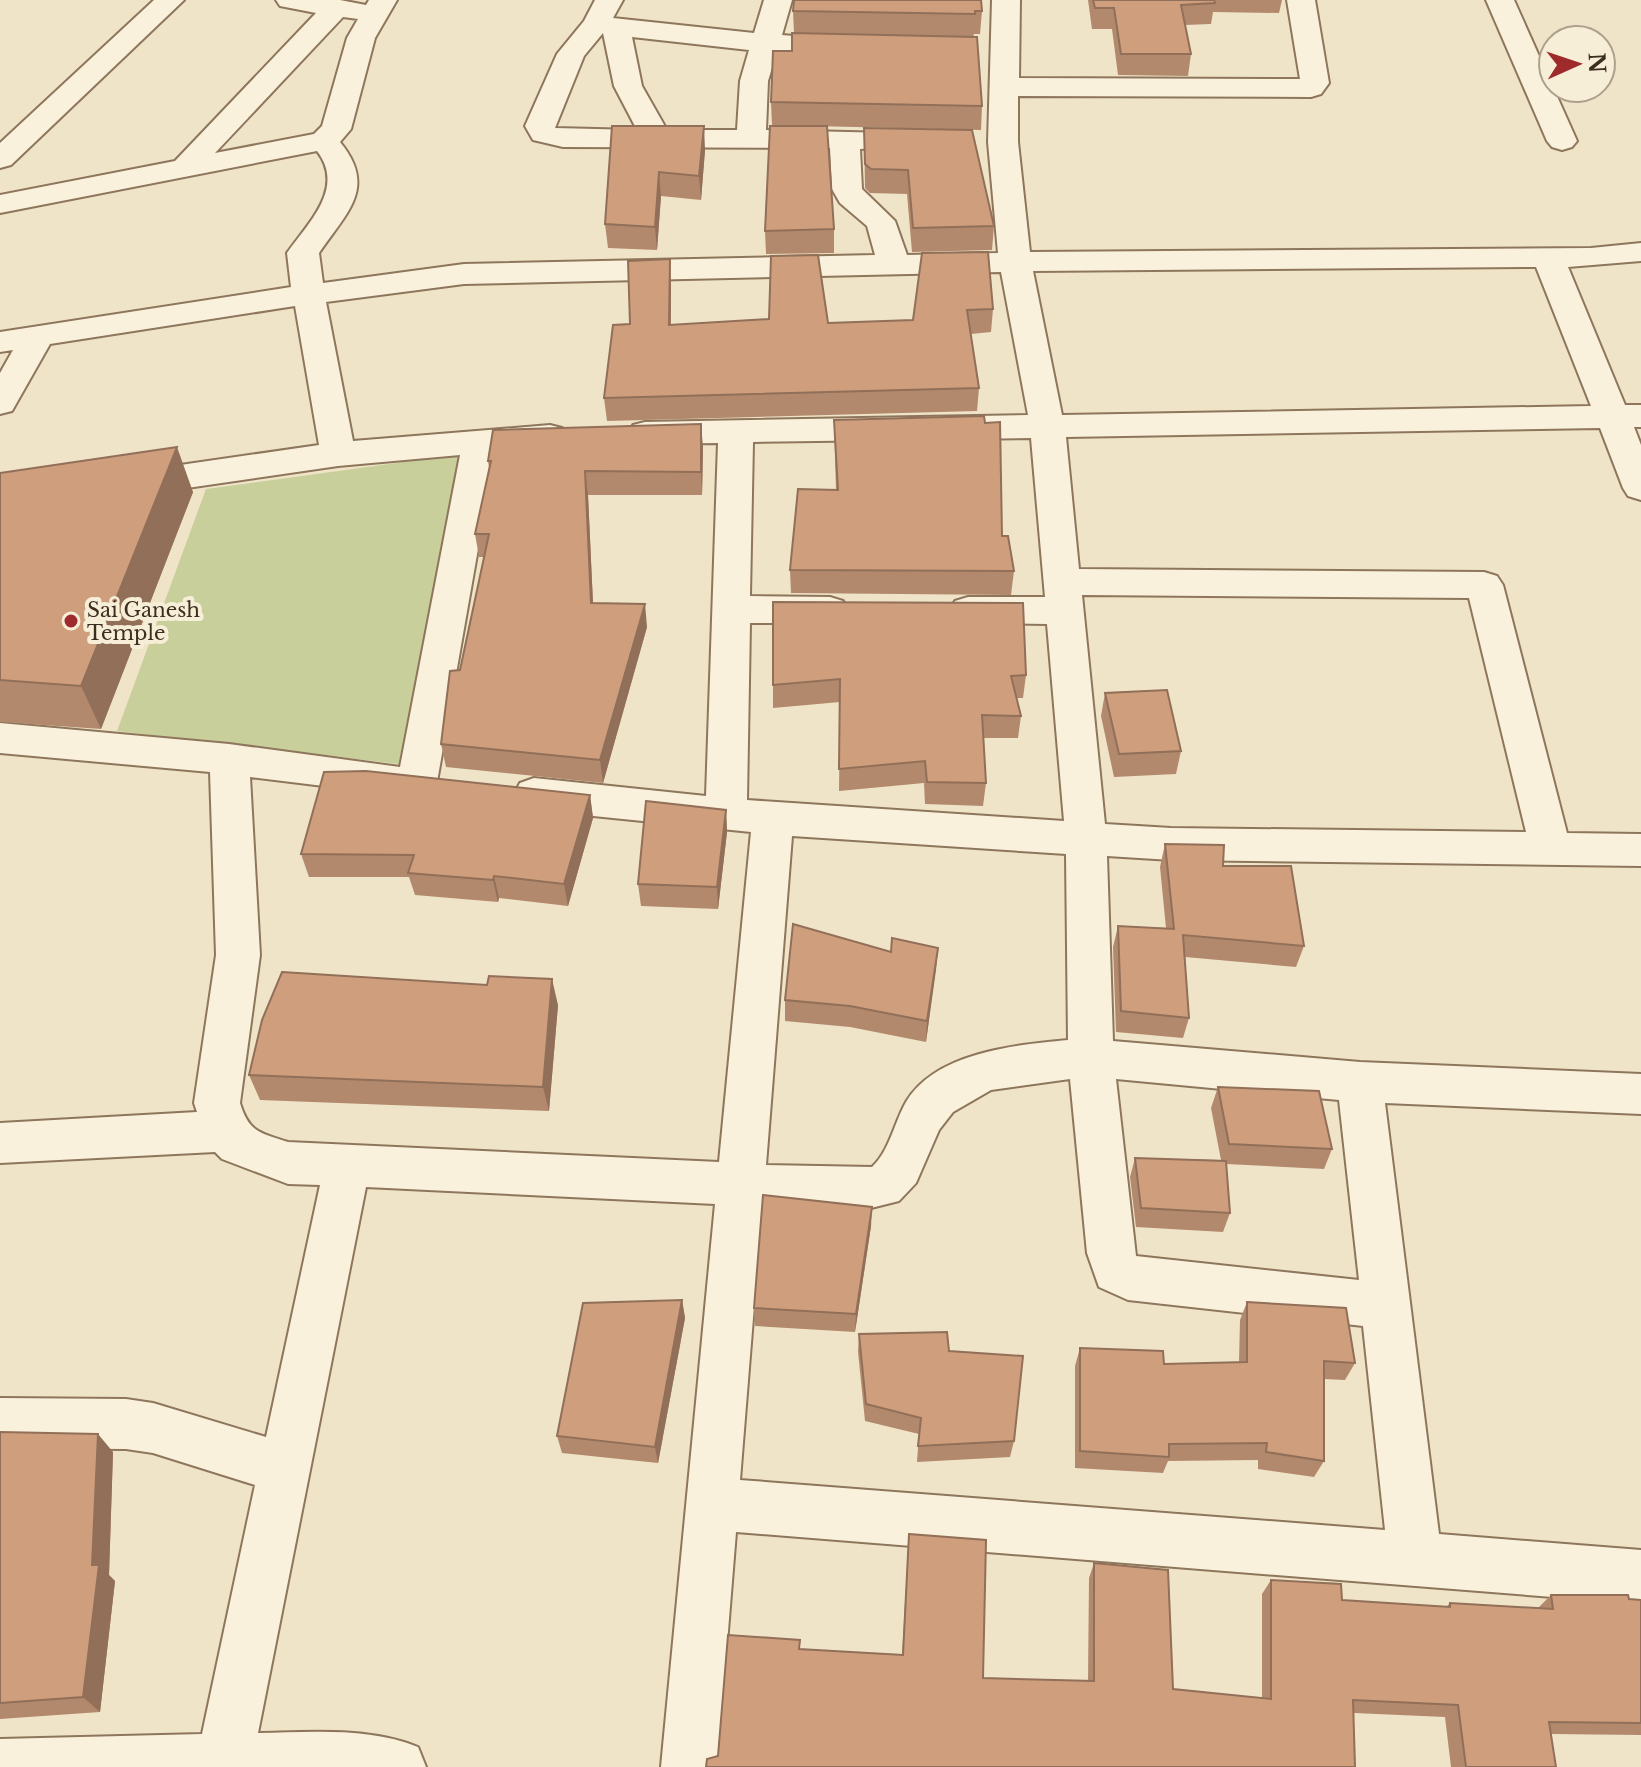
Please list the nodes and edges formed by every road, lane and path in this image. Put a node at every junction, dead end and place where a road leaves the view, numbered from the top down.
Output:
1 (170, 0) edge
2 (290, 0) edge
3 (778, 0) edge
4 (1006, 0) edge
5 (1301, 0) edge
6 (1500, 0) edge
7 (378, 7) edge
8 (336, 8) junction
9 (608, 17) edge
10 (765, 43) junction
11 (881, 48) edge
12 (973, 50) edge
13 (1004, 50) junction
14 (1004, 87) junction
15 (751, 137) junction
16 (658, 138) junction
17 (845, 139) junction
18 (324, 141) junction
19 (940, 141) edge
20 (972, 141) edge
21 (1562, 141) dead end
22 (1003, 142) junction
23 (0, 159) edge
24 (183, 170) junction
25 (0, 204) edge
26 (1641, 252) edge
27 (1548, 257) junction
28 (1015, 262) junction
29 (893, 264) junction
30 (308, 294) junction
31 (38, 336) junction
32 (0, 342) edge
33 (0, 403) edge
34 (1626, 417) edge
35 (1047, 424) junction
36 (736, 431) junction
37 (480, 440) junction
38 (338, 454) junction
39 (108, 488) edge
40 (1641, 488) edge
41 (1064, 596) junction
42 (731, 609) junction
43 (858, 610) edge
44 (938, 610) edge
45 (0, 738) edge
46 (229, 759) junction
47 (494, 790) edge
48 (726, 813) junction
49 (773, 818) junction
50 (1086, 839) junction
51 (1551, 849) junction
52 (1641, 850) edge
53 (1091, 1058) junction
54 (1360, 1082) junction
55 (1641, 1094) edge
56 (225, 1131) junction
57 (0, 1143) edge
58 (347, 1166) junction
59 (740, 1185) junction
60 (1386, 1306) junction
61 (0, 1423) edge
62 (284, 1468) junction
63 (714, 1504) junction
64 (1415, 1559) junction
65 (1641, 1577) edge
66 (224, 1763) junction
67 (318, 1764) edge
68 (0, 1767) edge
69 (398, 1767) edge
70 (689, 1767) edge

1 - 23 street
2 - 8 street
3 - 10 street
4 - 13 street
5 - 14 street
6 - 21 street
7 - 8 street
7 - 18 street
8 - 24 street
9 - 10 street
9 - 16 street
9 - 16 street
10 - 11 street
10 - 15 street
12 - 13 street
13 - 14 street
14 - 22 street
15 - 16 street
15 - 17 street
17 - 19 street
17 - 29 street
18 - 24 street
18 - 30 street
20 - 22 street
22 - 28 street
24 - 25 street
26 - 27 street
27 - 28 street
27 - 34 street
28 - 29 street
28 - 35 street
29 - 30 street
30 - 31 street
30 - 38 street
31 - 32 street
31 - 33 street
34 - 35 street
34 - 40 street
35 - 36 street
35 - 41 street
36 - 37 street
36 - 42 street
37 - 38 street
37 - 46 street
38 - 39 street
41 - 44 street
41 - 50 street
41 - 51 street
42 - 43 street
42 - 48 street
45 - 46 street
46 - 56 street
47 - 48 street
48 - 49 street
49 - 50 street
49 - 59 street
50 - 51 street
50 - 53 street
51 - 52 street
53 - 54 street
53 - 59 street
53 - 60 street
54 - 55 street
54 - 60 street
56 - 57 street
56 - 58 street
58 - 59 street
58 - 62 street
59 - 63 street
60 - 64 street
61 - 62 street
62 - 66 street
63 - 64 street
63 - 70 street
64 - 65 street
66 - 67 street
66 - 68 street
67 - 69 street

